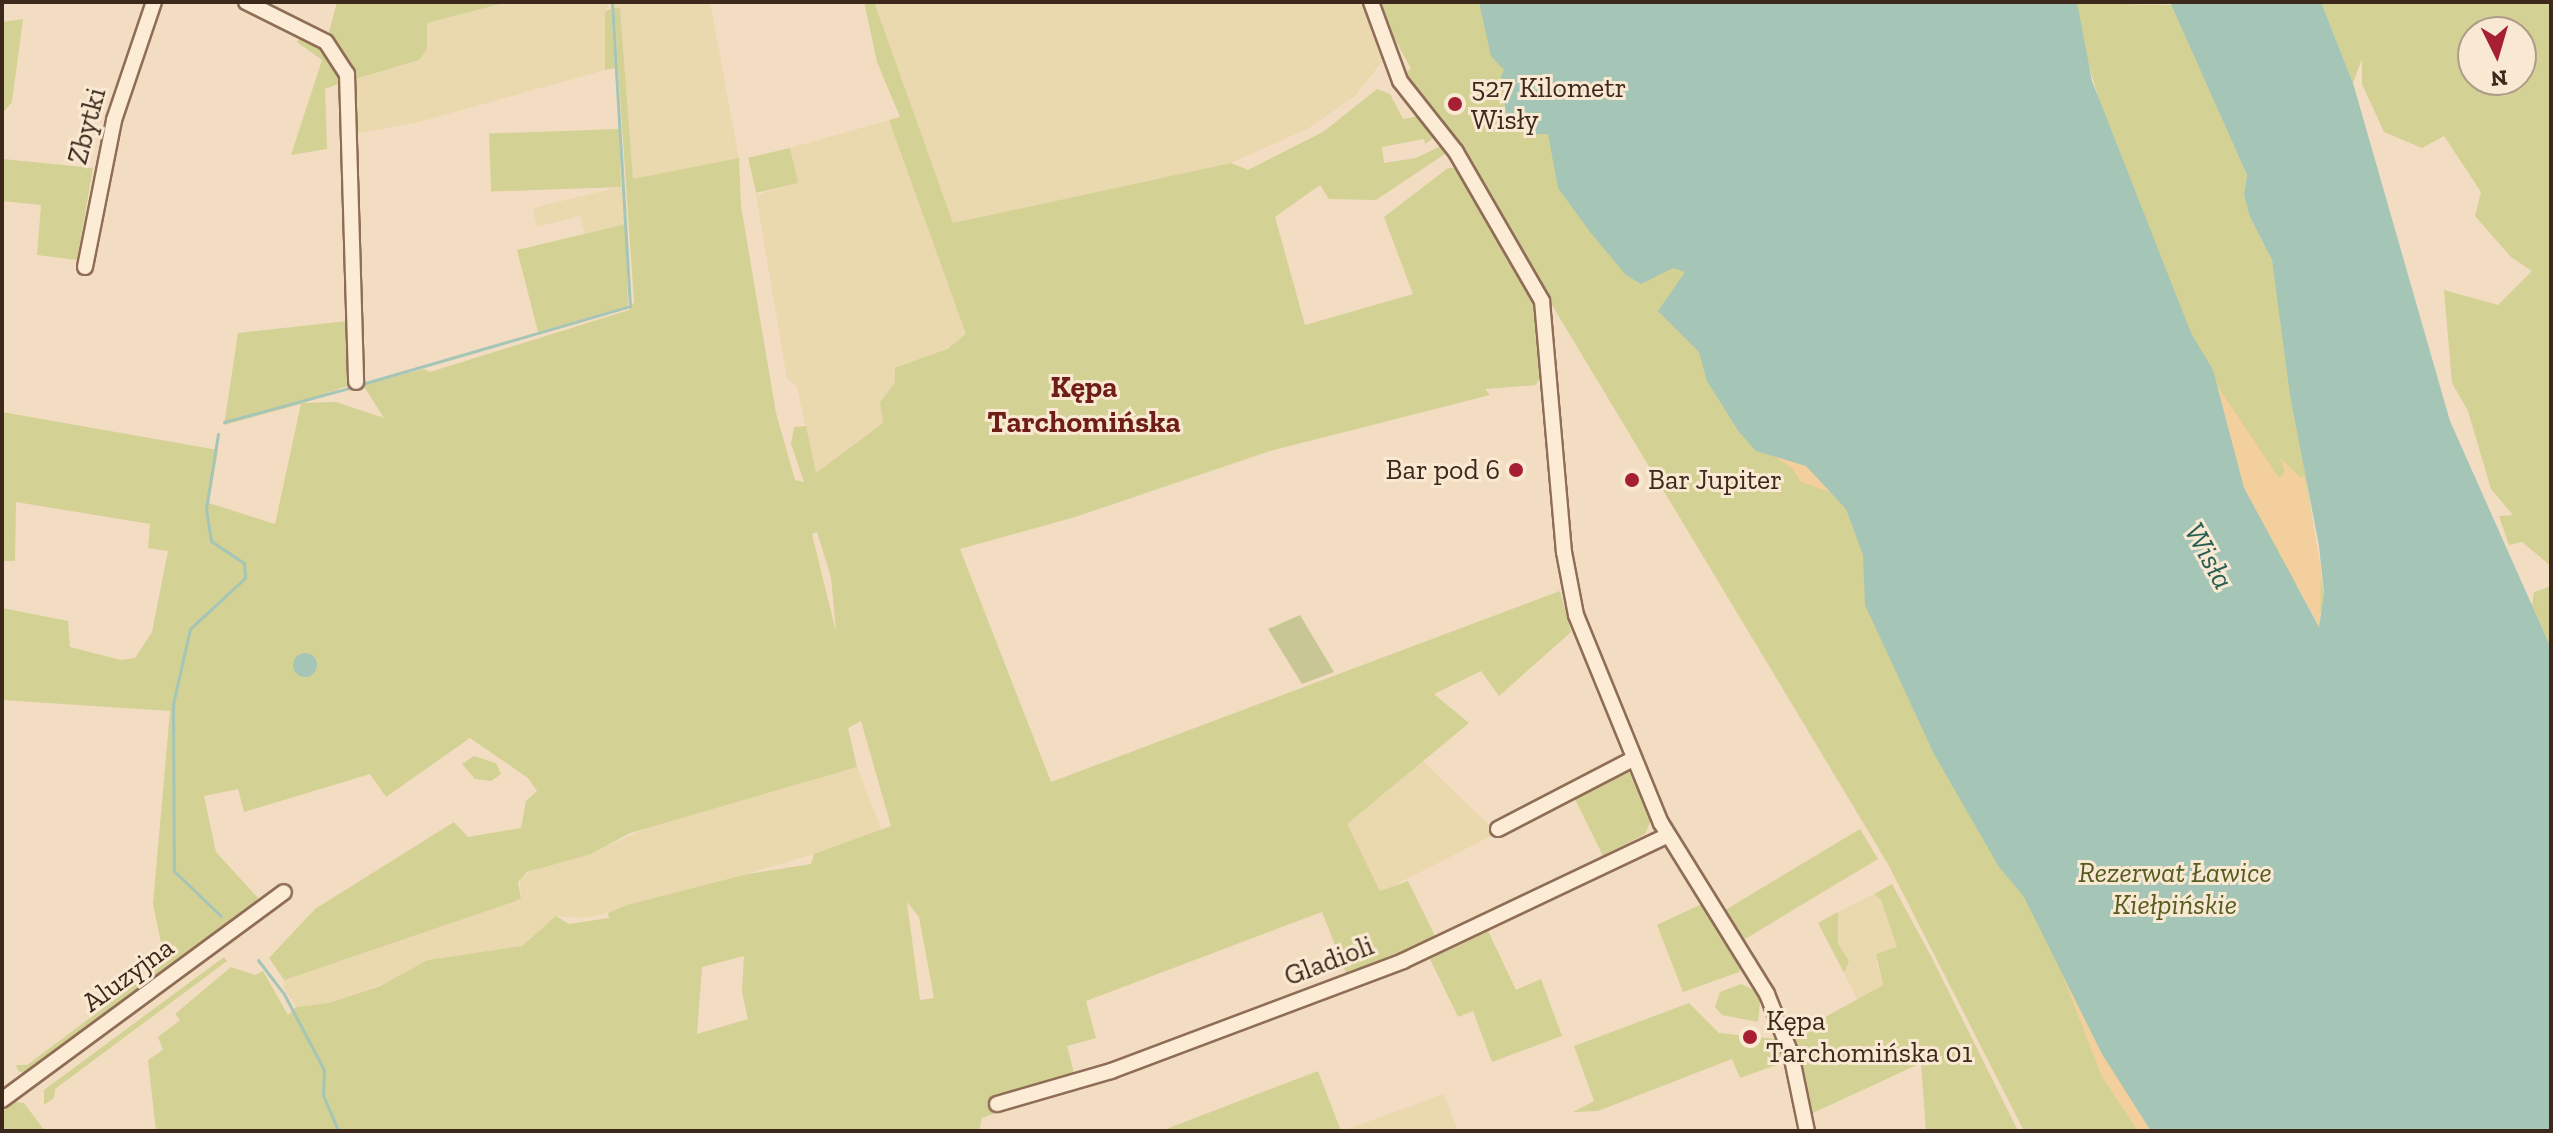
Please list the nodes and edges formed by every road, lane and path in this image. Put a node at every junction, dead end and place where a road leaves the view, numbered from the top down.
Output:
1 (154, 2) edge
2 (246, 2) edge
3 (1371, 2) edge
4 (85, 267) dead end
5 (356, 382) dead end
6 (1633, 759) junction
7 (1498, 829) dead end
8 (1668, 835) junction
9 (284, 892) dead end
10 (2, 1100) edge
11 (997, 1104) dead end
12 (1807, 1131) edge

1 - 4 street, Zbytki
2 - 5 street
3 - 6 street
6 - 7 street
6 - 8 street
8 - 11 street, Gladioli
8 - 12 street
9 - 10 street, Aluzyjna

